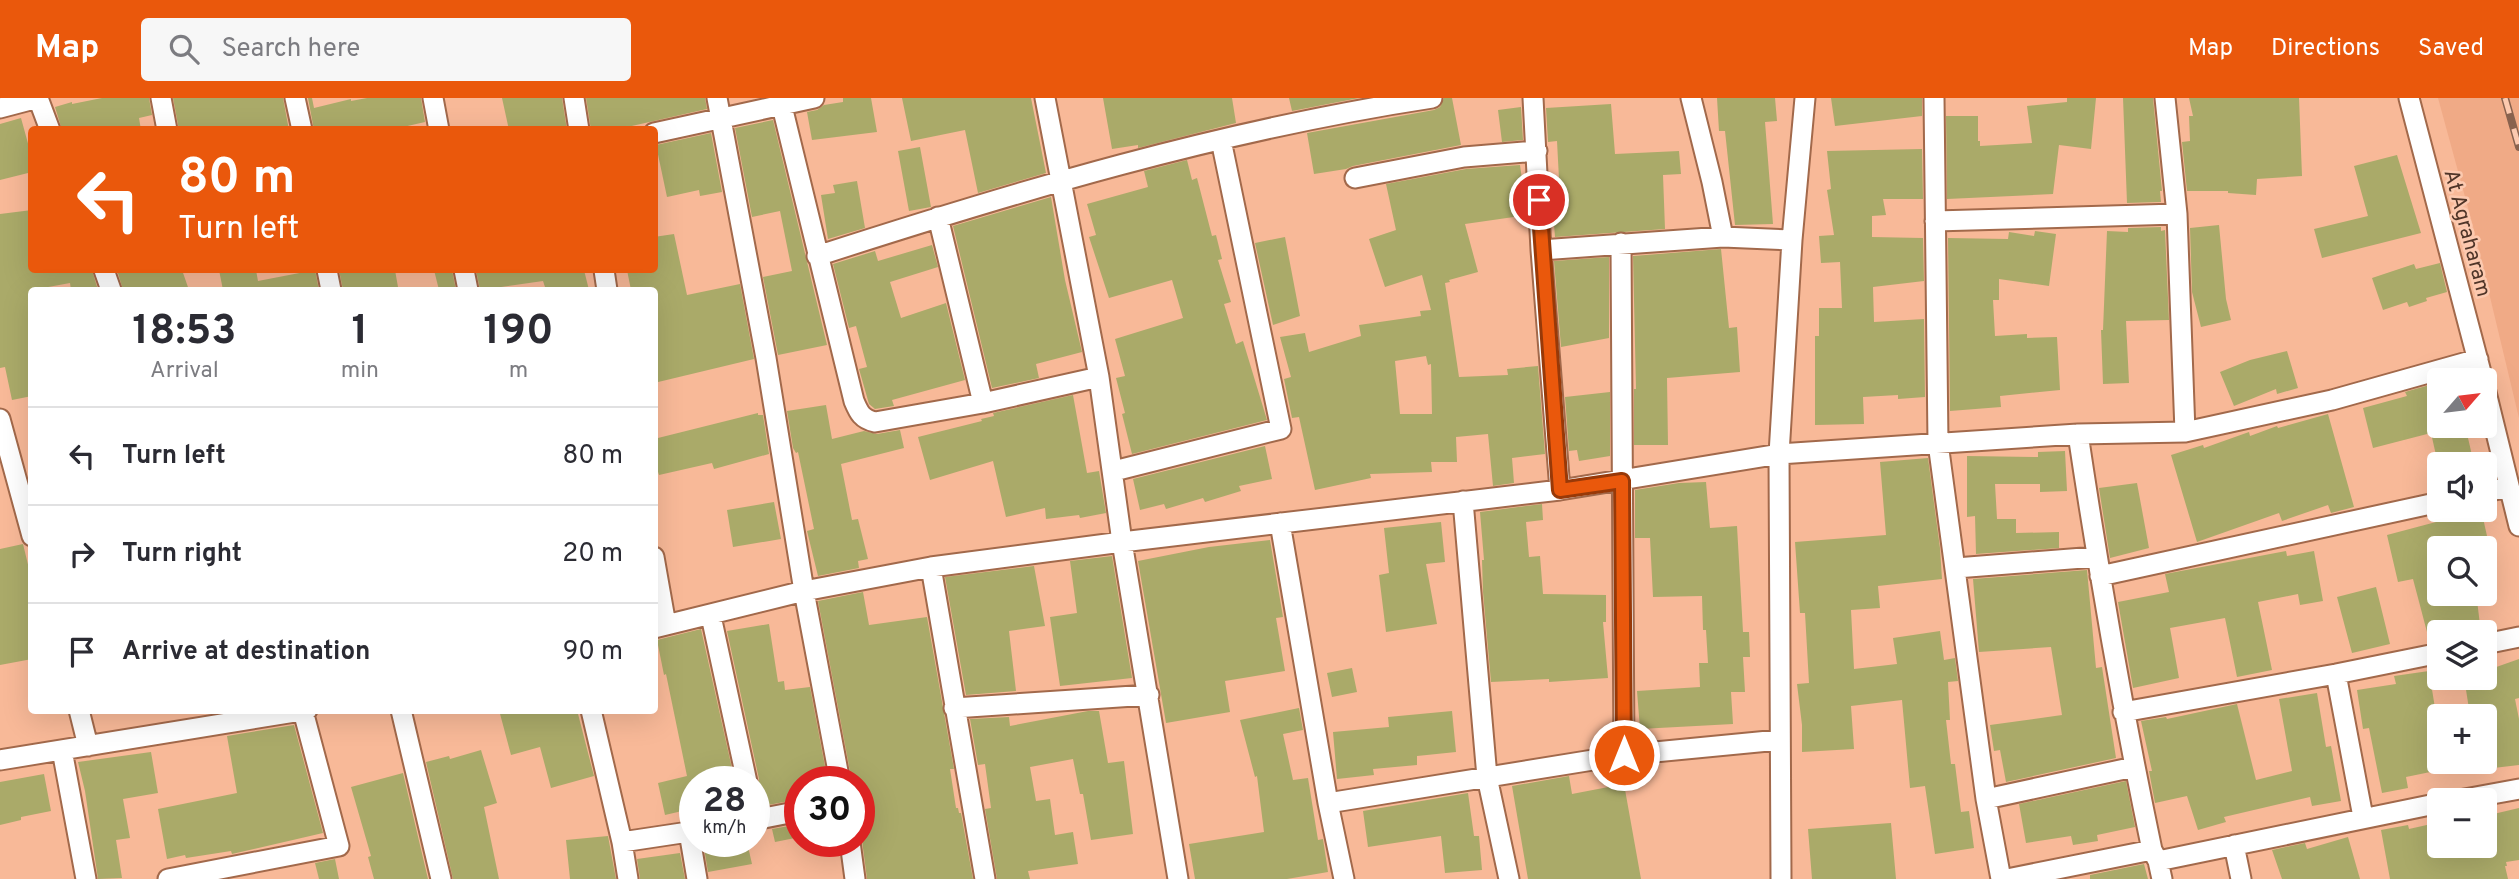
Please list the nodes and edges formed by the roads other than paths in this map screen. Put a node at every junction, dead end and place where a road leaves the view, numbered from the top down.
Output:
1 (38, 98) edge
2 (161, 98) edge
3 (295, 98) edge
4 (433, 98) edge
5 (574, 98) edge
6 (717, 98) edge
7 (814, 98) edge
8 (1045, 98) edge
9 (1432, 98) edge
10 (1533, 98) edge
11 (1691, 98) edge
12 (1805, 98) edge
13 (1934, 98) edge
14 (2165, 98) edge
15 (2409, 98) edge
16 (780, 102) edge
17 (0, 108) edge
18 (722, 120) junction
19 (48, 126) edge
20 (166, 126) edge
21 (301, 126) edge
22 (438, 126) edge
23 (578, 126) edge
24 (658, 132) edge
25 (1221, 140) junction
26 (1537, 150) junction
27 (1355, 178) dead end
28 (1062, 181) junction
29 (2177, 214) junction
30 (938, 217) junction
31 (1935, 221) junction
32 (1723, 237) junction
33 (1792, 240) junction
34 (1621, 243) junction
35 (1541, 250) junction
36 (817, 256) junction
37 (2478, 359) junction
38 (2480, 368) edge
39 (1099, 377) junction
40 (983, 403) junction
41 (0, 419) edge
42 (2185, 432) junction
43 (2078, 434) junction
44 (2497, 436) edge
45 (1938, 443) junction
46 (1779, 454) junction
47 (1114, 471) junction
48 (1622, 481) junction
49 (2510, 487) junction
50 (1560, 490) junction
51 (2497, 490) edge
52 (1463, 501) junction
53 (2427, 504) edge
54 (28, 521) edge
55 (1280, 523) junction
56 (2519, 526) edge
57 (1122, 542) junction
58 (931, 567) junction
59 (2098, 567) junction
60 (1956, 568) junction
61 (804, 591) junction
62 (658, 603) edge
63 (711, 615) junction
64 (660, 626) edge
65 (2519, 637) edge
66 (2497, 642) edge
67 (2427, 656) edge
68 (2336, 674) junction
69 (1149, 695) junction
70 (954, 708) junction
71 (2123, 712) junction
72 (80, 714) edge
73 (268, 714) edge
74 (306, 714) edge
75 (402, 714) edge
76 (592, 714) edge
77 (230, 717) edge
78 (1779, 740) junction
79 (88, 746) junction
80 (62, 750) junction
81 (1624, 755) junction
82 (0, 760) edge
83 (744, 766) edge
84 (837, 766) edge
85 (2134, 767) junction
86 (1487, 777) junction
87 (2519, 789) edge
88 (2497, 793) edge
89 (1986, 799) junction
90 (1328, 803) junction
91 (2427, 805) edge
92 (2363, 817) junction
93 (679, 833) edge
94 (622, 842) junction
95 (2234, 845) junction
96 (695, 857) edge
97 (852, 857) edge
98 (2157, 863) edge
99 (86, 879) edge
100 (168, 879) edge
101 (441, 879) edge
102 (628, 879) edge
103 (697, 879) edge
104 (855, 879) edge
105 (985, 879) edge
106 (1178, 879) edge
107 (1344, 879) edge
108 (1508, 879) edge
109 (1781, 879) edge
110 (2000, 879) edge
111 (2007, 879) edge
112 (2241, 879) edge

1 - 17 street
1 - 19 street
2 - 20 street
3 - 21 street
4 - 22 street
5 - 23 street
6 - 18 street
7 - 16 street
8 - 28 street
9 - 25 street
10 - 26 street
11 - 32 street
12 - 33 street
13 - 31 street
14 - 29 street
15 - 37 street, At Agraharam
16 - 18 street
16 - 36 street
18 - 24 street
18 - 61 street
25 - 28 street
25 - 47 street
26 - 27 street
26 - 35 street
28 - 30 street
28 - 39 street
29 - 31 street
29 - 42 street
30 - 36 street
30 - 40 street
31 - 45 street
32 - 33 street
32 - 34 street
33 - 46 street
34 - 35 street
34 - 48 street
35 - 50 street
36 - 40 street
37 - 38 street, At Agraharam
37 - 42 street
39 - 40 street
39 - 47 street
41 - 54 street
42 - 43 street
43 - 45 street
43 - 59 street
44 - 49 street
45 - 46 street
45 - 60 street
46 - 48 street
46 - 78 street
47 - 57 street
48 - 50 street
48 - 81 street
49 - 51 street
49 - 56 street
50 - 52 street
52 - 55 street
52 - 86 street
53 - 59 street
55 - 57 street
55 - 90 street
57 - 58 street
57 - 69 street
58 - 61 street
58 - 70 street
59 - 60 street
59 - 71 street
60 - 89 street
61 - 63 street
61 - 84 street
62 - 64 street
63 - 64 street
63 - 83 street
65 - 66 street
67 - 68 street
68 - 71 street
68 - 92 street
69 - 70 street
69 - 106 street
70 - 105 street
71 - 85 street
72 - 79 street
73 - 77 street
74 - 100 street
75 - 101 street
76 - 94 street
77 - 79 street
78 - 81 street
78 - 109 street
79 - 80 street
80 - 82 street
80 - 99 street
81 - 86 street
85 - 89 street
85 - 98 street
86 - 90 street
86 - 108 street
87 - 88 street
89 - 110 street
90 - 107 street
91 - 92 street
92 - 95 street
93 - 94 street
94 - 102 street
95 - 98 street
95 - 112 street
96 - 103 street
97 - 104 street
98 - 111 street

